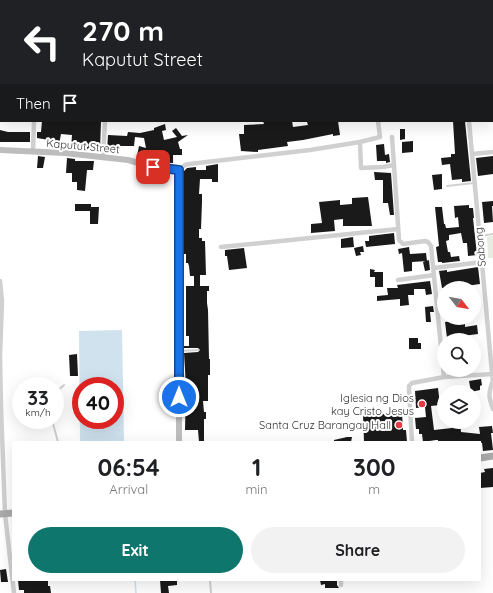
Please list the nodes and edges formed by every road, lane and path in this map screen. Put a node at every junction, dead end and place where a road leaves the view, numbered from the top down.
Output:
1 (34, 122) edge
2 (105, 122) edge
3 (378, 122) edge
4 (469, 122) edge
5 (392, 137) dead end
6 (360, 142) junction
7 (0, 150) edge
8 (33, 152) junction
9 (493, 152) edge
10 (472, 154) junction
11 (103, 158) junction
12 (394, 165) junction
13 (179, 170) junction
14 (474, 183) junction
15 (447, 186) dead end
16 (398, 229) junction
17 (493, 234) edge
18 (480, 236) junction
19 (221, 247) dead end
20 (482, 262) junction
21 (434, 268) junction
22 (434, 275) junction
23 (398, 280) dead end
24 (0, 281) edge
25 (440, 333) edge
26 (198, 350) dead end
27 (179, 352) junction
28 (492, 374) edge
29 (481, 375) edge
30 (444, 377) edge
31 (493, 384) edge
32 (493, 409) edge
33 (54, 429) edge
34 (58, 441) edge
35 (179, 441) edge
36 (412, 441) edge
37 (493, 456) edge
38 (481, 458) edge
39 (2, 488) edge
40 (6, 514) edge
41 (12, 573) edge
42 (13, 581) edge
43 (210, 581) edge
44 (14, 593) edge
45 (211, 593) edge

1 - 8 street
2 - 11 street
3 - 6 street
4 - 10 street, Sabong
5 - 12 street
6 - 12 street
6 - 13 street
7 - 8 street, Kaputut Street
8 - 11 street, Kaputut Street
9 - 10 street
10 - 14 street, Sabong
11 - 13 street, Kaputut Street
12 - 16 street
13 - 27 street
14 - 15 lane
14 - 18 street, Sabong
16 - 19 street
16 - 21 street
17 - 18 lane
18 - 20 street, Sabong
20 - 21 street
20 - 28 street, Sabong
21 - 22 street
22 - 23 street
22 - 25 street
24 - 39 street
26 - 27 lane
27 - 35 street
28 - 29 street
28 - 31 street, Sabong
30 - 36 street
31 - 32 street, Sabong
33 - 34 lane
37 - 38 main road
39 - 40 street
40 - 41 street
42 - 44 street
43 - 45 lane

